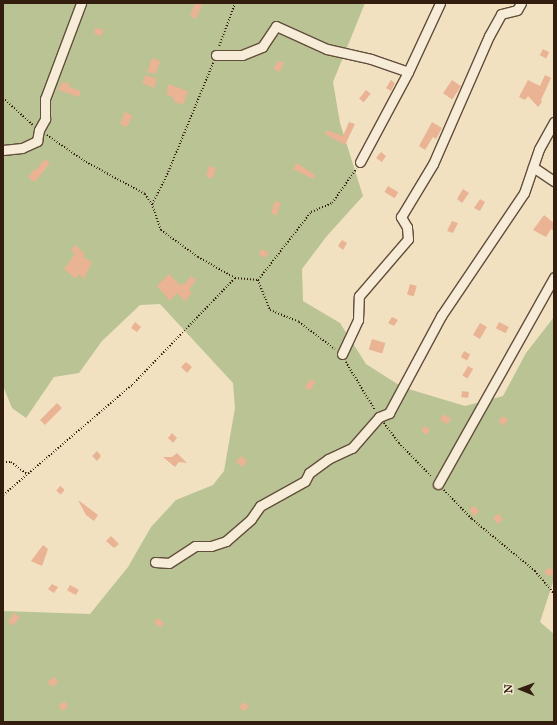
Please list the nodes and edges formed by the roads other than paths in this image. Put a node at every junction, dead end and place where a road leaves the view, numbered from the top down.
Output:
1 (81, 3) edge
2 (440, 3) edge
3 (521, 3) edge
4 (216, 55) road end
5 (408, 72) junction
6 (554, 122) edge
7 (3, 150) edge
8 (360, 162) road end
9 (533, 167) junction
10 (554, 181) edge
11 (554, 277) edge
12 (342, 354) road end
13 (438, 484) road end
14 (155, 562) dead end

1 - 7 street
2 - 5 street
3 - 12 street
4 - 5 street
5 - 8 street
6 - 9 street
9 - 10 street
9 - 14 street
11 - 13 street

